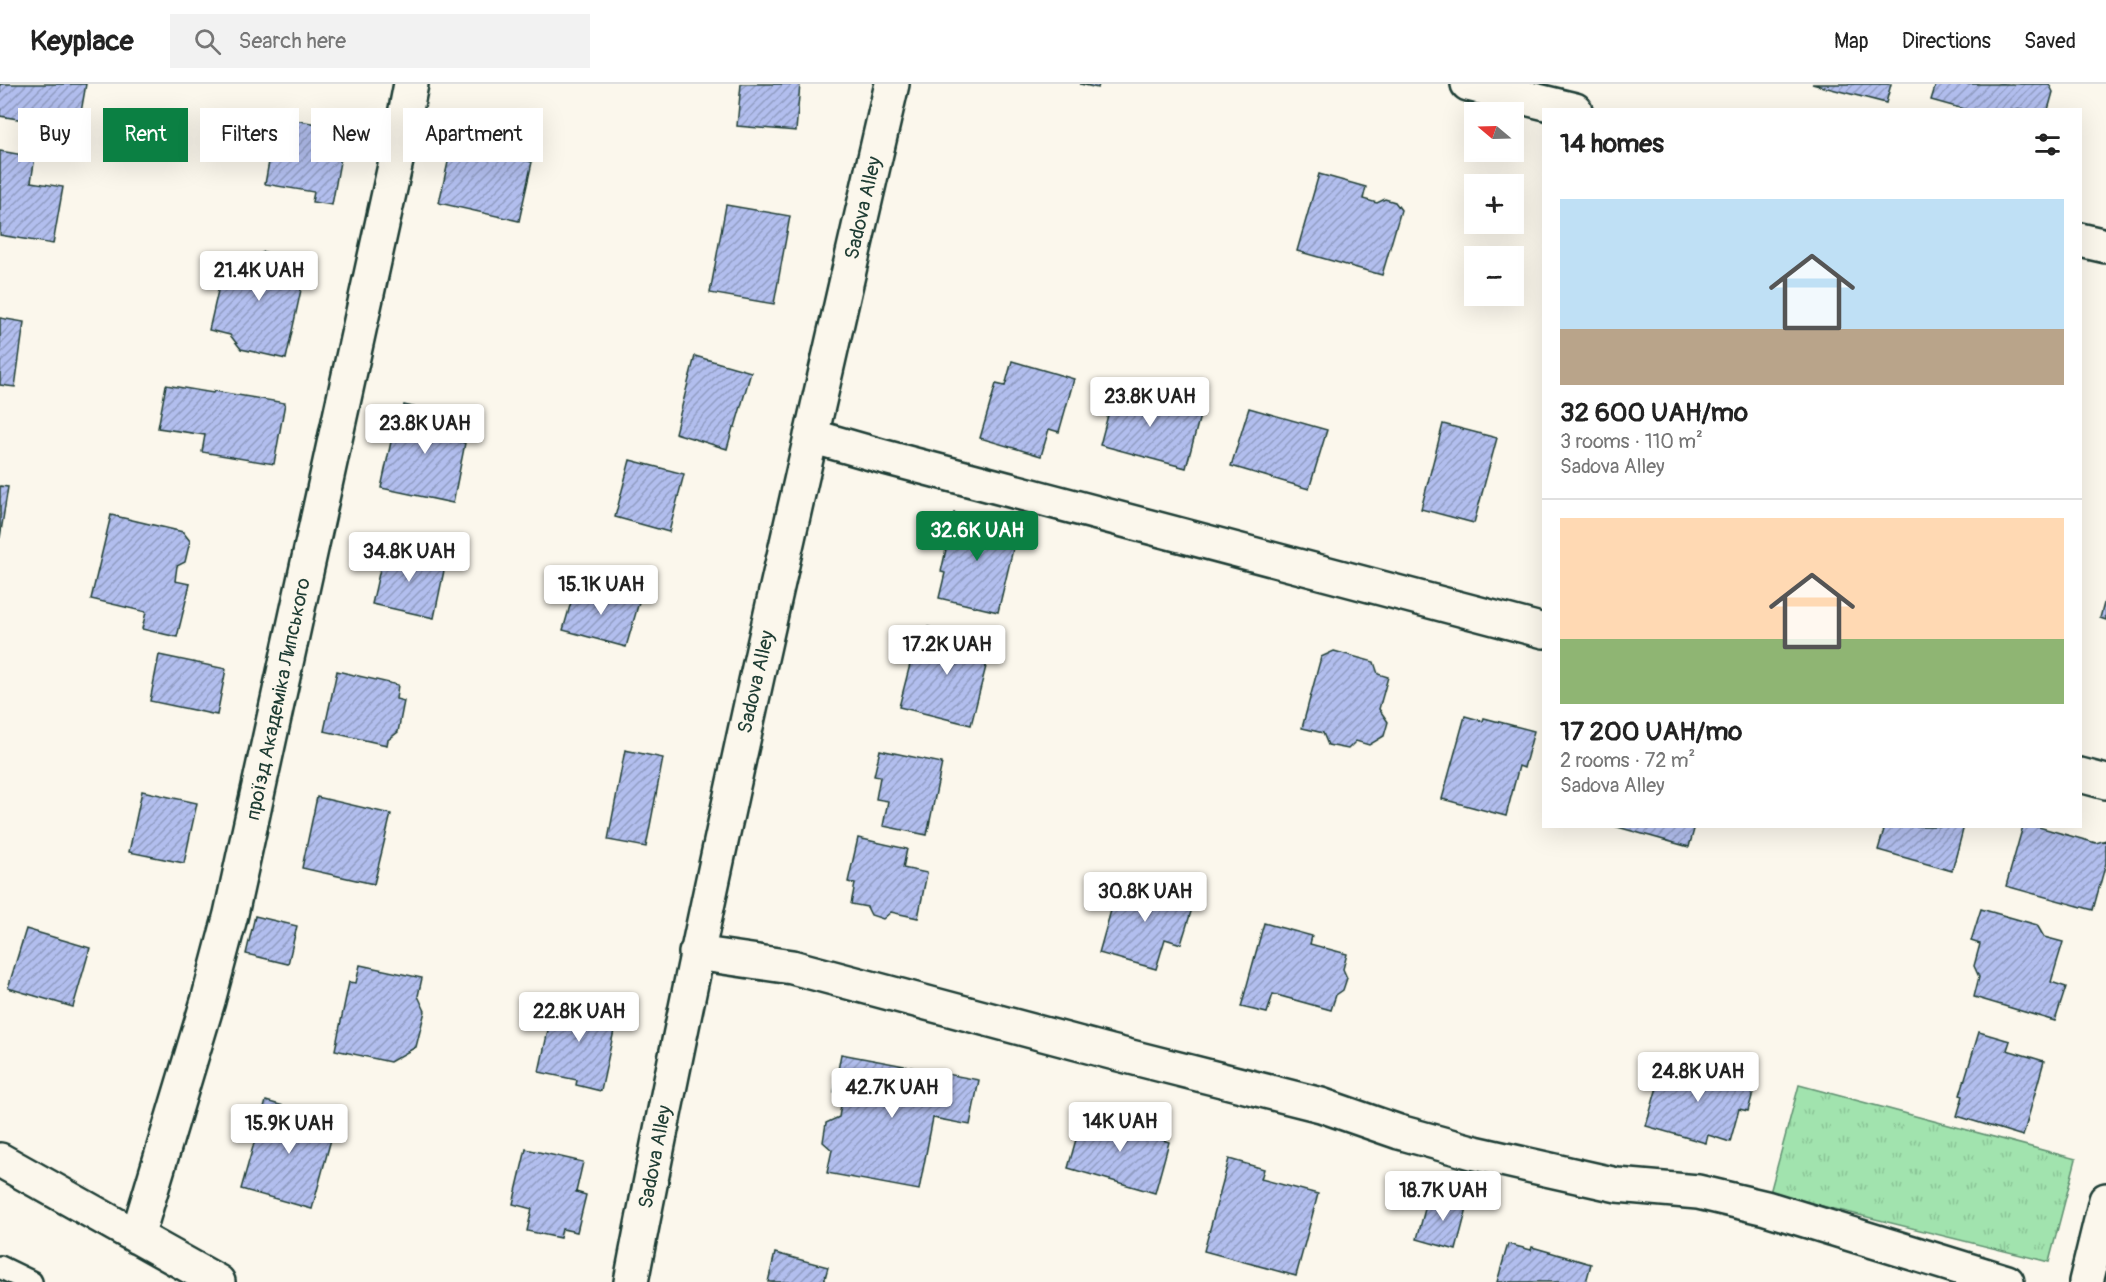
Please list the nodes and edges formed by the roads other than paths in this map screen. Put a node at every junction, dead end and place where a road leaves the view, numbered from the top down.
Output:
1 (411, 84) edge
2 (892, 84) edge
3 (1468, 84) edge
4 (1567, 108) edge
5 (2082, 240) edge
6 (2106, 246) edge
7 (811, 436) junction
8 (1542, 630) edge
9 (2082, 776) edge
10 (2106, 782) edge
11 (696, 953) junction
12 (0, 1160) edge
13 (2106, 1200) edge
14 (137, 1237) junction
15 (0, 1267) edge
16 (31, 1282) edge
17 (218, 1282) edge
18 (631, 1282) edge
19 (2007, 1282) edge
20 (2086, 1282) edge

1 - 14 street, проїзд Академіка Липського
2 - 7 street, Sadova Alley
3 - 4 street
5 - 6 street
7 - 8 street
7 - 11 street, Sadova Alley
9 - 10 street
11 - 18 street, Sadova Alley
11 - 19 street
12 - 14 street
13 - 20 street
14 - 17 street
15 - 16 lane

